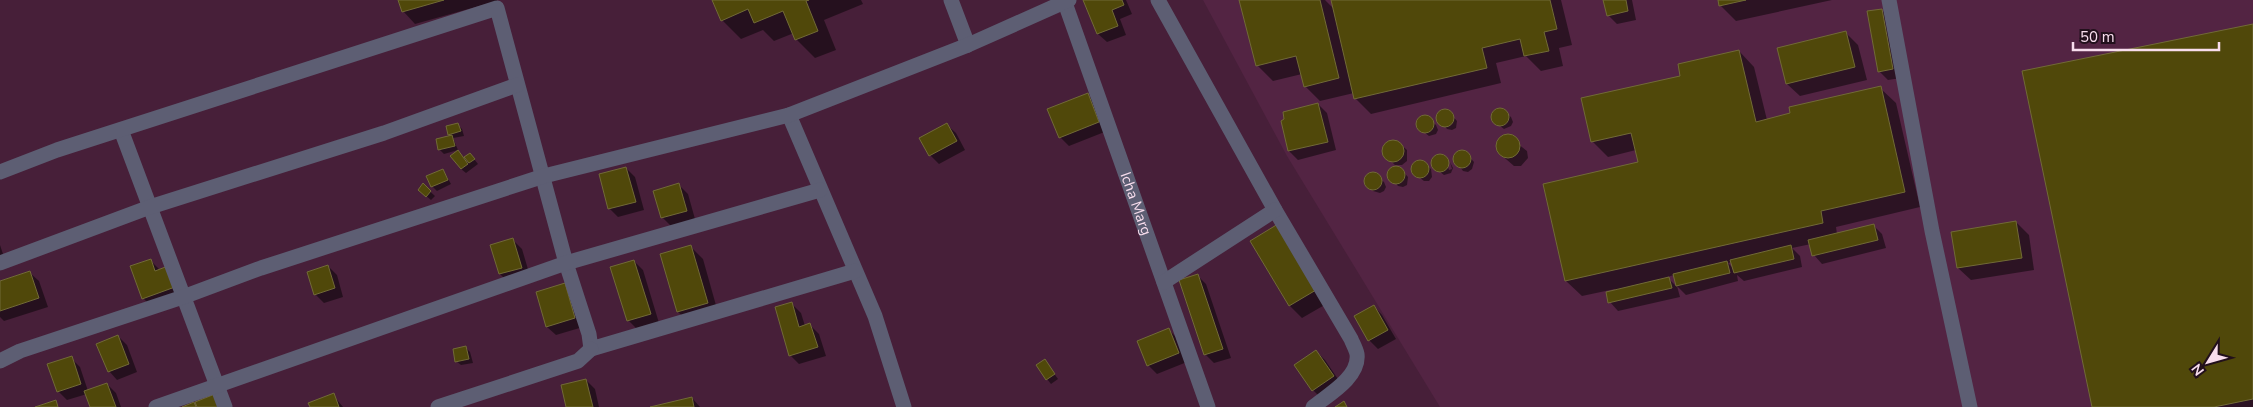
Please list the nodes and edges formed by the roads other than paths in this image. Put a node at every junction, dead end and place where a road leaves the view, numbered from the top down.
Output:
1 (951, 0) edge
2 (1158, 0) edge
3 (1889, 0) edge
4 (1066, 1) edge
5 (968, 45) junction
6 (517, 85) junction
7 (789, 115) junction
8 (121, 130) junction
9 (0, 172) edge
10 (544, 176) junction
11 (820, 190) junction
12 (150, 207) junction
13 (1275, 210) junction
14 (0, 262) edge
15 (566, 263) junction
16 (854, 271) junction
17 (1164, 282) junction
18 (183, 297) junction
19 (591, 350) junction
20 (0, 360) edge
21 (216, 385) junction
22 (156, 407) edge
23 (225, 407) edge
24 (438, 407) edge
25 (904, 407) edge
26 (1208, 407) edge
27 (1313, 407) edge
28 (1970, 407) edge

1 - 5 street
2 - 13 street
3 - 28 street
4 - 5 street
4 - 17 street, Icha Marg
5 - 7 street
6 - 8 street
6 - 10 street
6 - 12 street
7 - 10 street
7 - 11 street
8 - 9 street
8 - 12 street
10 - 15 street
10 - 18 street
11 - 15 street
11 - 16 street
12 - 14 street
12 - 18 street
13 - 17 street
13 - 27 street
15 - 19 street
15 - 21 street
16 - 19 street
16 - 25 street
17 - 26 street, Icha Marg
18 - 20 street
18 - 21 street
19 - 24 street
21 - 22 street
21 - 23 street

